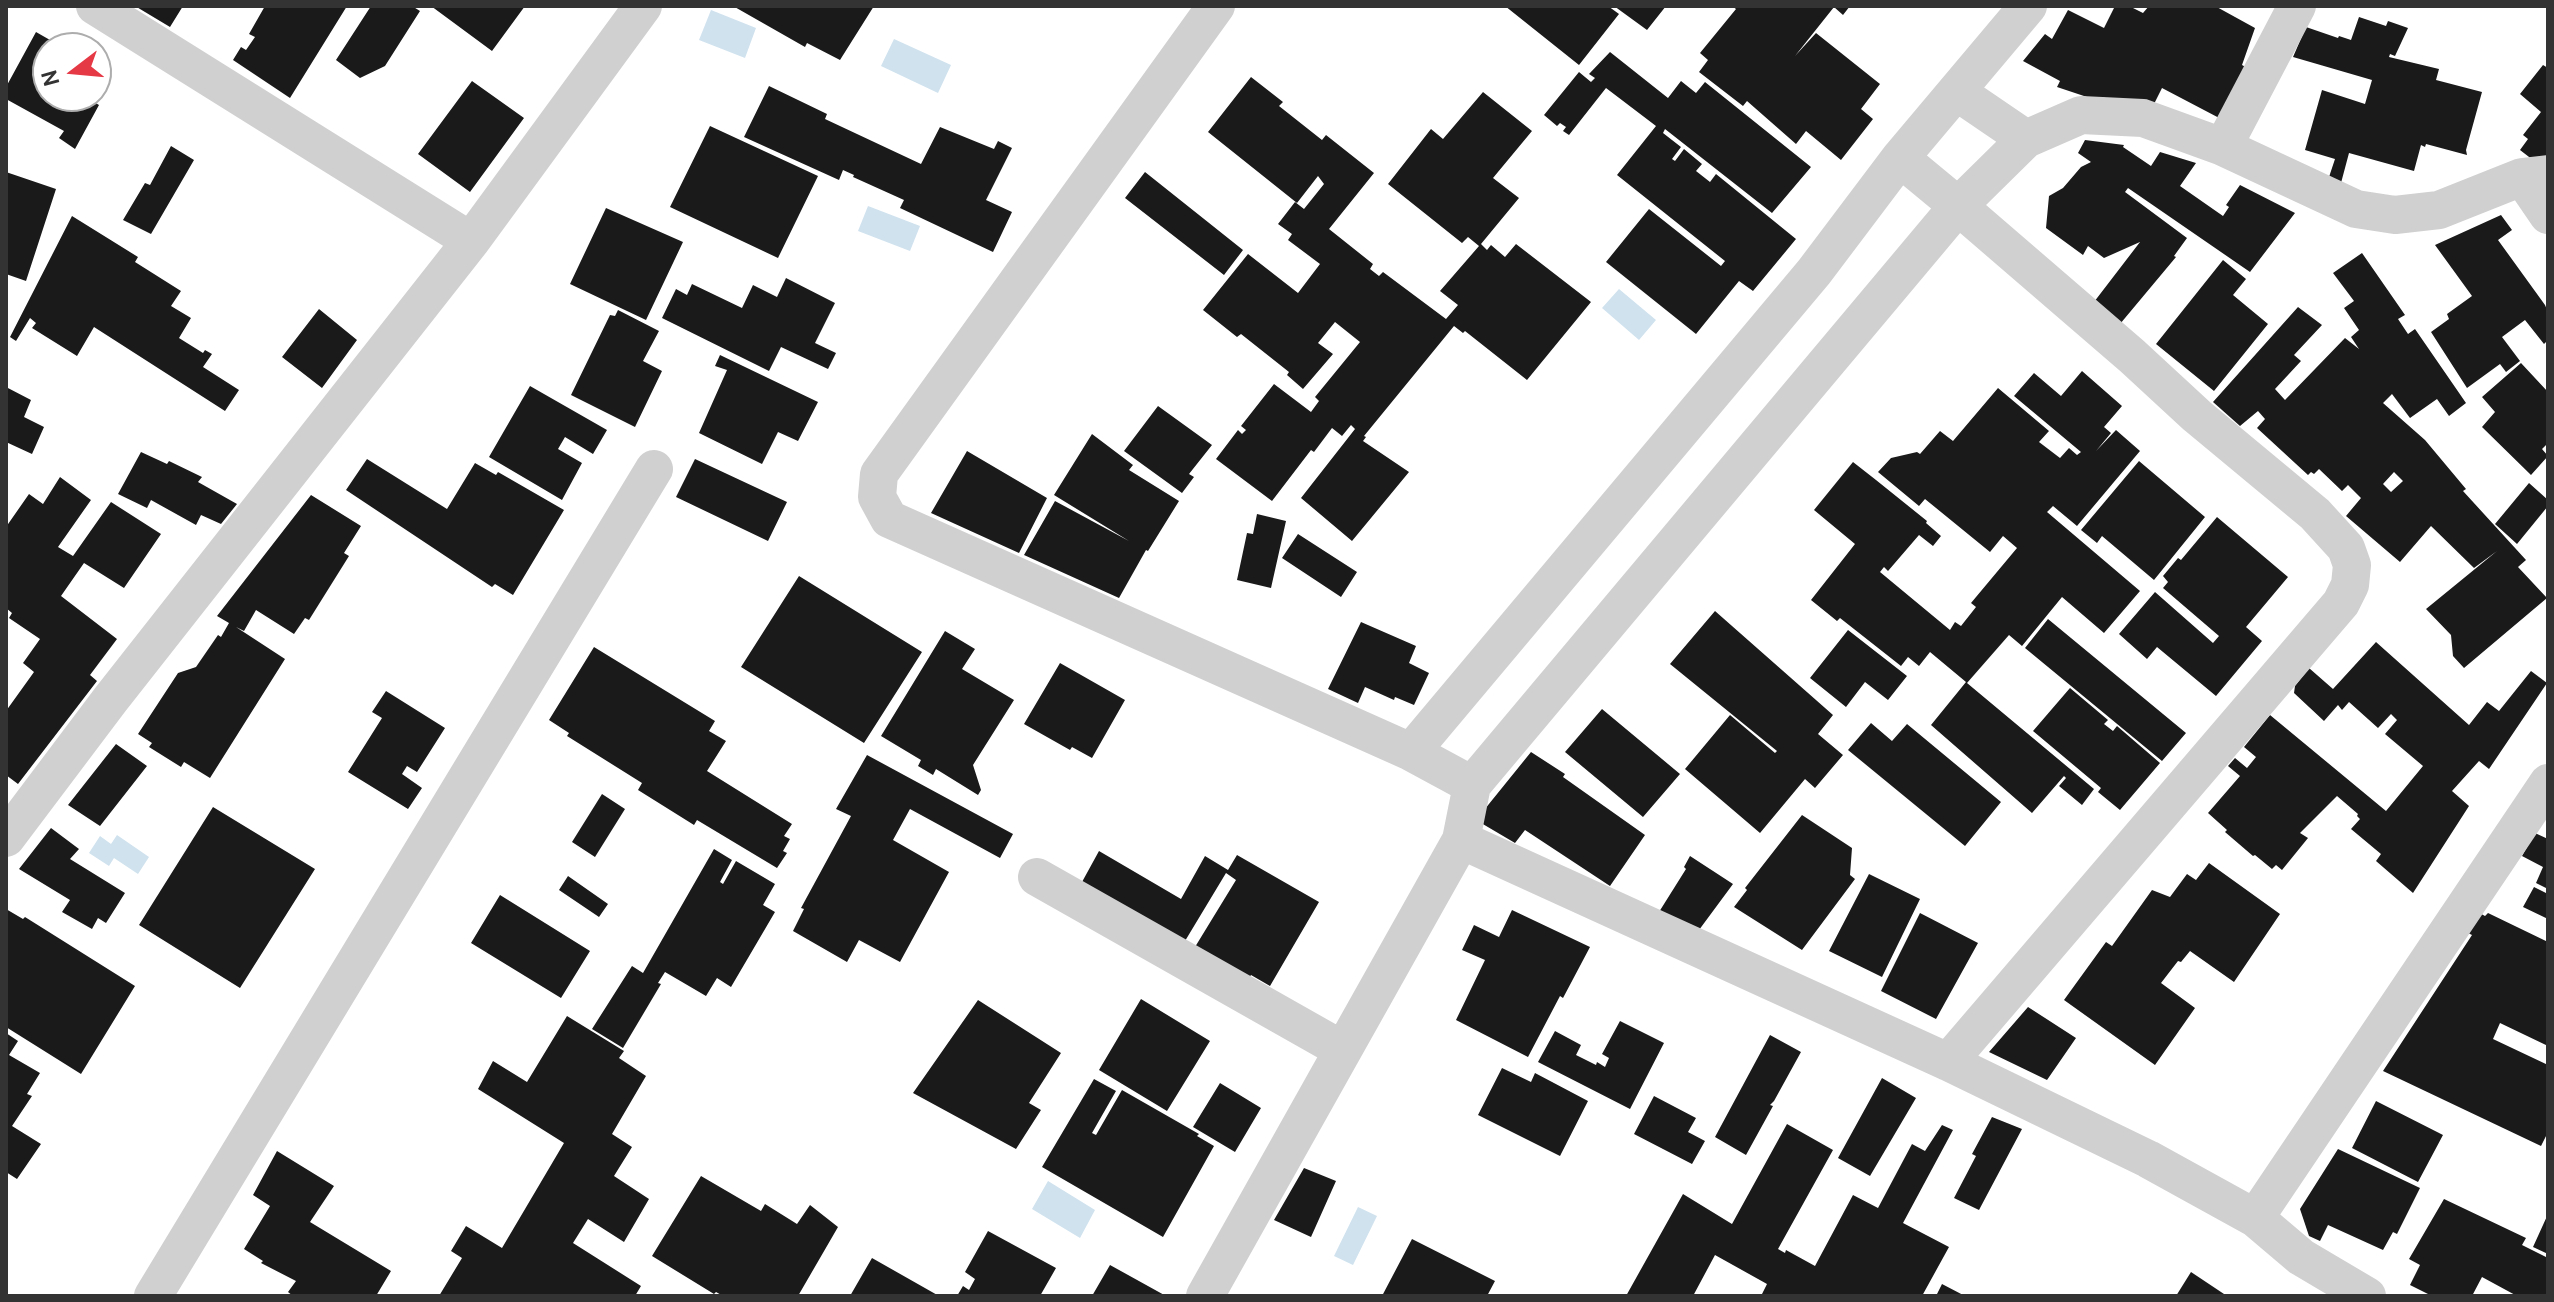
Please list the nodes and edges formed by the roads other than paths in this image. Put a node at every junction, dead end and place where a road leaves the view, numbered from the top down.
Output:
1 (95, 6) edge
2 (643, 6) edge
3 (1216, 6) edge
4 (2028, 6) edge
5 (2297, 6) edge
6 (1957, 92) junction
7 (2026, 139) junction
8 (2223, 147) junction
9 (1900, 158) junction
10 (2535, 176) edge
11 (1958, 206) junction
12 (2548, 215) edge
13 (471, 241) junction
14 (654, 469) dead end
15 (1411, 752) junction
16 (2548, 783) edge
17 (1472, 785) junction
18 (6, 838) edge
19 (1461, 840) junction
20 (1037, 877) dead end
21 (1341, 1049) junction
22 (1948, 1062) junction
23 (2255, 1218) junction
24 (153, 1296) edge
25 (1205, 1296) edge
26 (2367, 1296) edge

1 - 13 street
2 - 13 street
3 - 15 street
4 - 6 street
5 - 8 street
6 - 7 street
6 - 9 street
7 - 8 street
7 - 11 street
8 - 10 street
9 - 11 street
9 - 15 street
10 - 12 street
11 - 17 street
11 - 22 street
13 - 18 street
14 - 24 street
15 - 17 street
16 - 23 street
17 - 19 street
19 - 21 street
19 - 22 street
20 - 21 street
21 - 25 street
22 - 23 street
23 - 26 street

